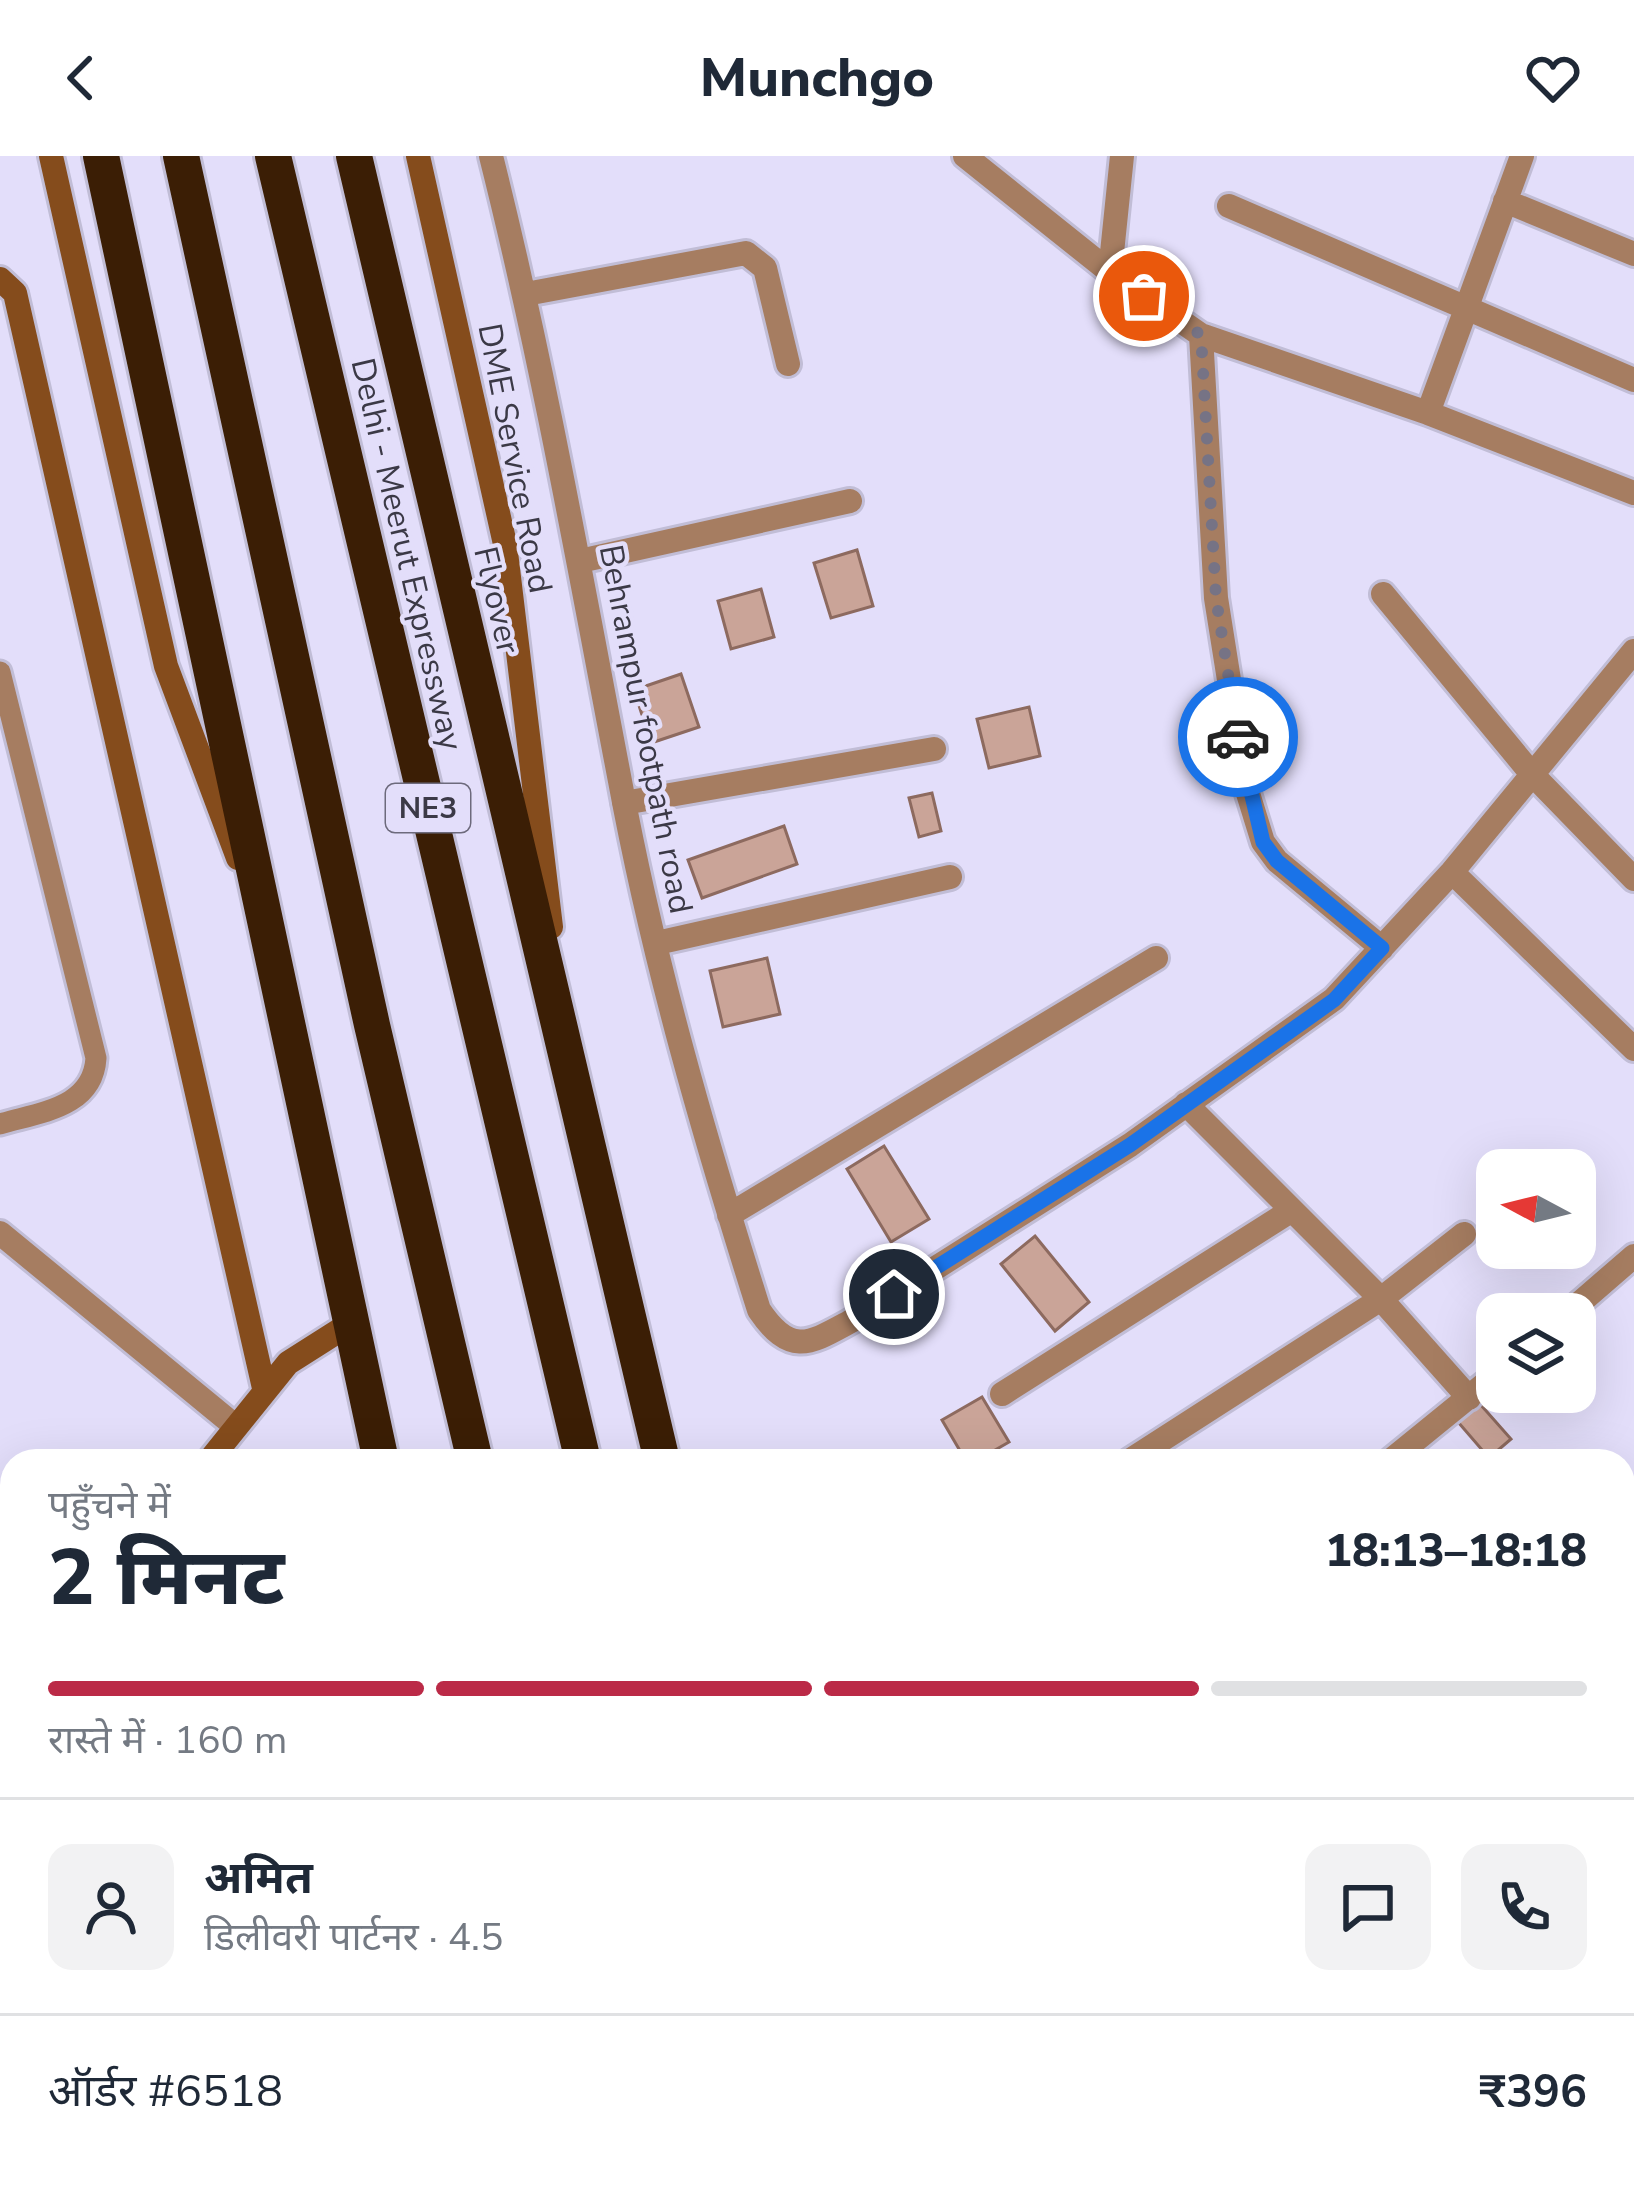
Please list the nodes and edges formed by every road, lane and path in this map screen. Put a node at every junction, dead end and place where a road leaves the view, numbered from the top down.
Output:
1 (51, 156) edge
2 (101, 156) edge
3 (181, 156) edge
4 (273, 156) edge
5 (354, 156) edge
6 (418, 156) edge
7 (491, 156) edge
8 (965, 156) edge
9 (1122, 156) edge
10 (1522, 156) edge
11 (1505, 201) junction
12 (1229, 206) dead end
13 (1634, 254) edge
14 (1110, 272) junction
15 (0, 279) edge
16 (526, 294) junction
17 (1467, 312) junction
18 (1201, 335) junction
19 (788, 364) dead end
20 (1634, 380) edge
21 (1428, 413) junction
22 (1634, 493) edge
23 (850, 501) dead end
24 (580, 561) junction
25 (1384, 594) dead end
26 (1631, 663) edge
27 (0, 672) edge
28 (934, 749) dead end
29 (1531, 773) junction
30 (625, 803) junction
31 (1452, 872) junction
32 (950, 878) dead end
33 (1634, 878) edge
34 (657, 943) junction
35 (270, 944) junction
36 (1382, 948) junction
37 (1156, 958) dead end
38 (1634, 1049) edge
39 (567, 1061) junction
40 (1186, 1104) junction
41 (0, 1124) edge
42 (1292, 1210) junction
43 (729, 1215) junction
44 (0, 1233) edge
45 (1464, 1234) dead end
46 (1634, 1256) edge
47 (1591, 1293) edge
48 (1381, 1300) junction
49 (351, 1323) junction
50 (264, 1388) junction
51 (1476, 1392) edge
52 (1002, 1394) dead end
53 (1469, 1398) junction
54 (235, 1426) junction
55 (218, 1449) edge
56 (378, 1449) edge
57 (472, 1449) edge
58 (580, 1449) edge
59 (659, 1449) edge
60 (1148, 1449) edge
61 (1405, 1449) edge

1 - 35 main road
2 - 35 highway
3 - 57 highway
4 - 58 highway, Delhi - Meerut Expressway / NE3
5 - 39 highway, Flyover
6 - 39 main road, DME Service Road
7 - 16 street, Behrampur footpath road
8 - 14 street
9 - 14 street
10 - 11 street
11 - 13 street
11 - 17 street
12 - 17 street
14 - 18 street
15 - 50 main road
16 - 19 street
16 - 24 street, Behrampur footpath road
17 - 20 street
17 - 21 street
18 - 21 street
18 - 36 street
21 - 22 street
23 - 24 street
24 - 30 street, Behrampur footpath road
25 - 29 street
26 - 29 street
27 - 41 lane
28 - 30 street
29 - 31 street
29 - 33 street
30 - 34 street, Behrampur footpath road
31 - 36 street
31 - 38 street
32 - 34 street
34 - 43 street, Behrampur footpath road
35 - 49 highway
36 - 40 street
37 - 43 street
39 - 59 highway, Flyover
40 - 42 street
40 - 43 street, Behrampur footpath road
42 - 48 street
42 - 52 street
44 - 54 street
45 - 48 street
46 - 47 street
48 - 53 street
48 - 60 street
49 - 50 main road
49 - 56 highway
50 - 54 main road
51 - 53 street
53 - 61 street
54 - 55 main road

